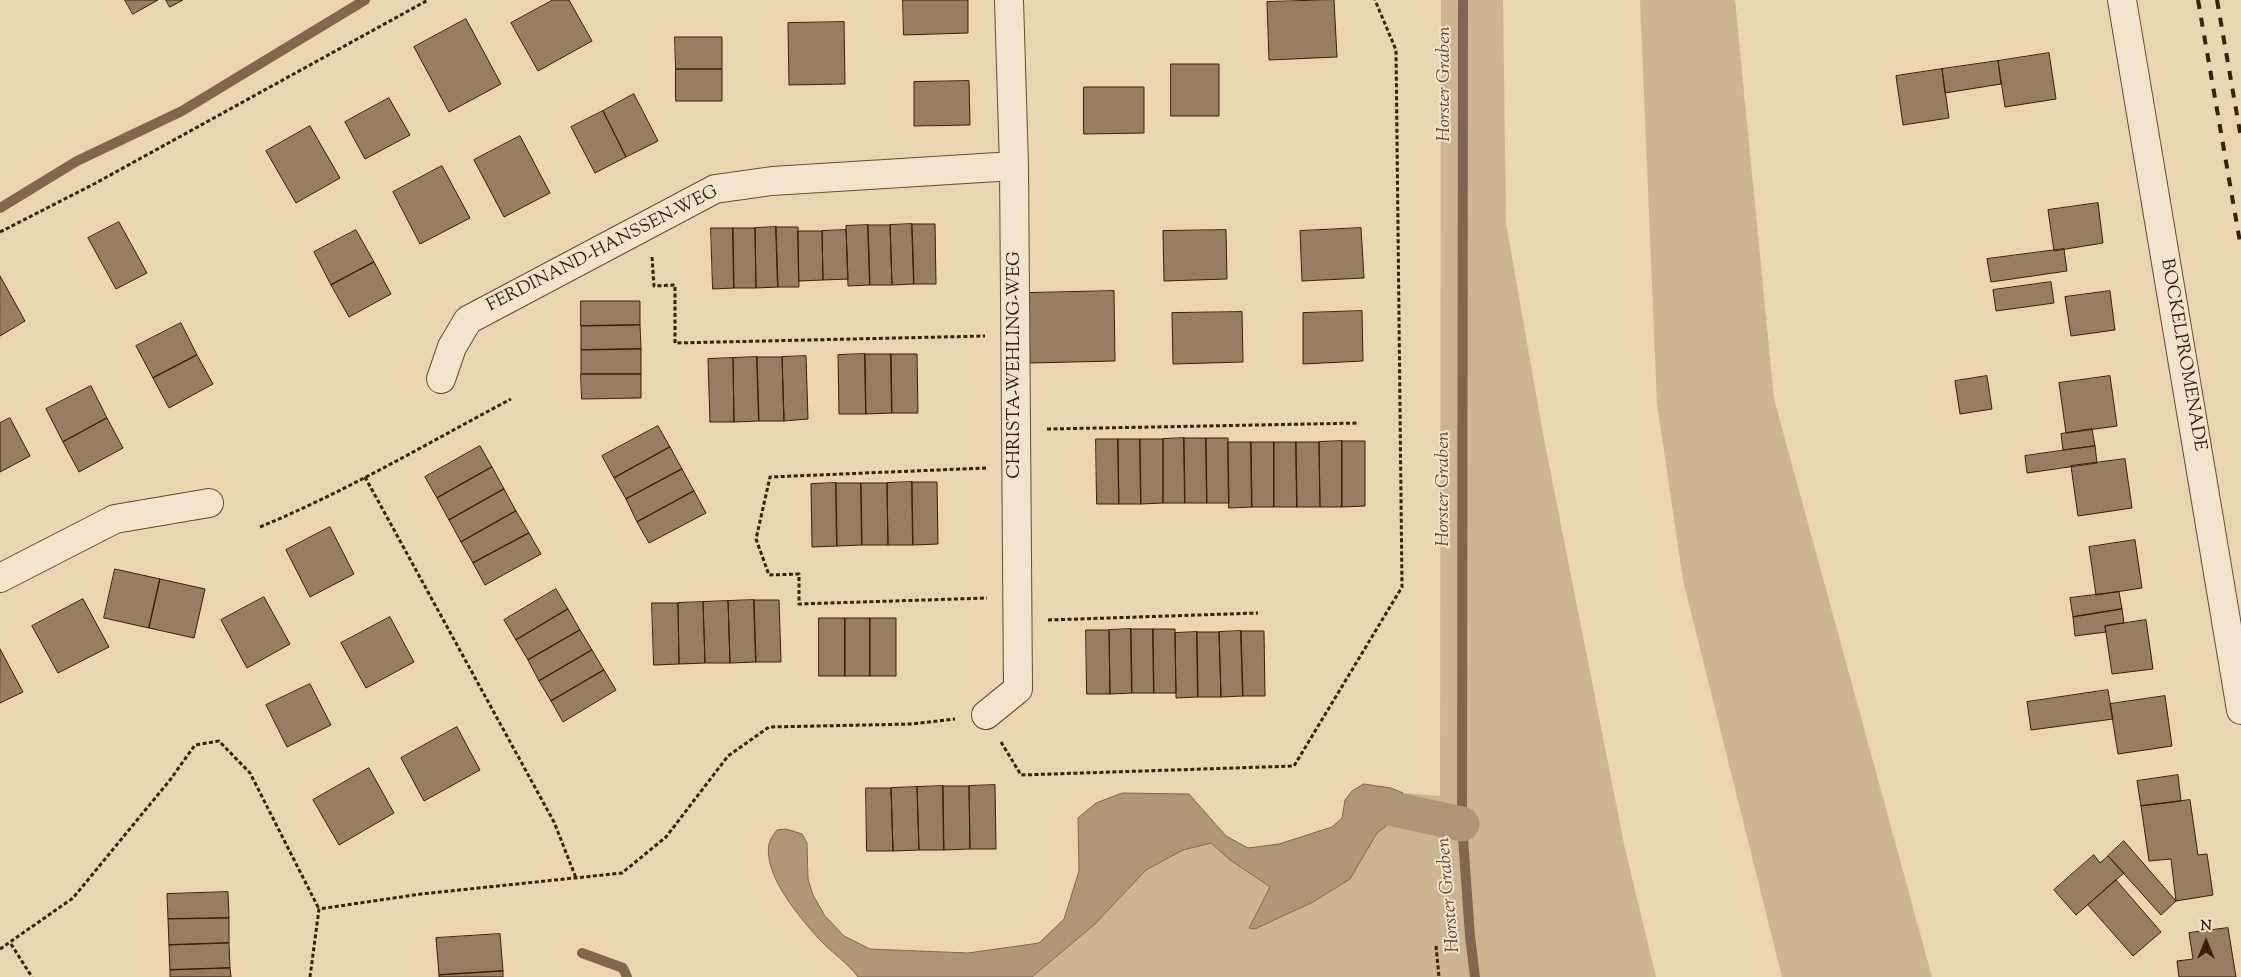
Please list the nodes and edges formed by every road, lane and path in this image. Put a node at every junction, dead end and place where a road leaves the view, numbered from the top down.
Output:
1 (428, 0) edge
2 (1008, 0) edge
3 (1375, 0) edge
4 (2122, 0) edge
5 (1014, 166) junction
6 (650, 223) junction
7 (0, 232) edge
8 (1016, 336) junction
9 (441, 380) dead end
10 (511, 399) dead end
11 (1359, 423) dead end
12 (1016, 429) junction
13 (1016, 467) junction
14 (365, 477) junction
15 (209, 503) dead end
16 (260, 527) dead end
17 (0, 578) edge
18 (1018, 609) junction
19 (1258, 613) dead end
20 (2241, 710) edge
21 (986, 715) junction
22 (576, 878) junction
23 (319, 909) junction
24 (11, 944) junction
25 (1436, 946) dead end
26 (0, 950) edge
27 (32, 977) edge
28 (310, 977) edge
29 (1439, 977) edge

1 - 7 path
2 - 5 street, CHRISTA-WEHLING-WEG
3 - 21 path
4 - 20 street, BOCKELPROMENADE
5 - 6 street, FERDINAND-HANSSEN-WEG
5 - 8 street, CHRISTA-WEHLING-WEG
6 - 8 path
6 - 9 street, FERDINAND-HANSSEN-WEG
8 - 12 street, CHRISTA-WEHLING-WEG
10 - 14 path
11 - 12 path
12 - 13 street, CHRISTA-WEHLING-WEG
13 - 18 street, CHRISTA-WEHLING-WEG
13 - 18 path
14 - 16 path
14 - 22 path
15 - 17 street
18 - 19 path
18 - 21 street, CHRISTA-WEHLING-WEG
21 - 22 path
22 - 23 path
23 - 24 path
23 - 28 path
24 - 26 path
24 - 27 path
25 - 29 path

